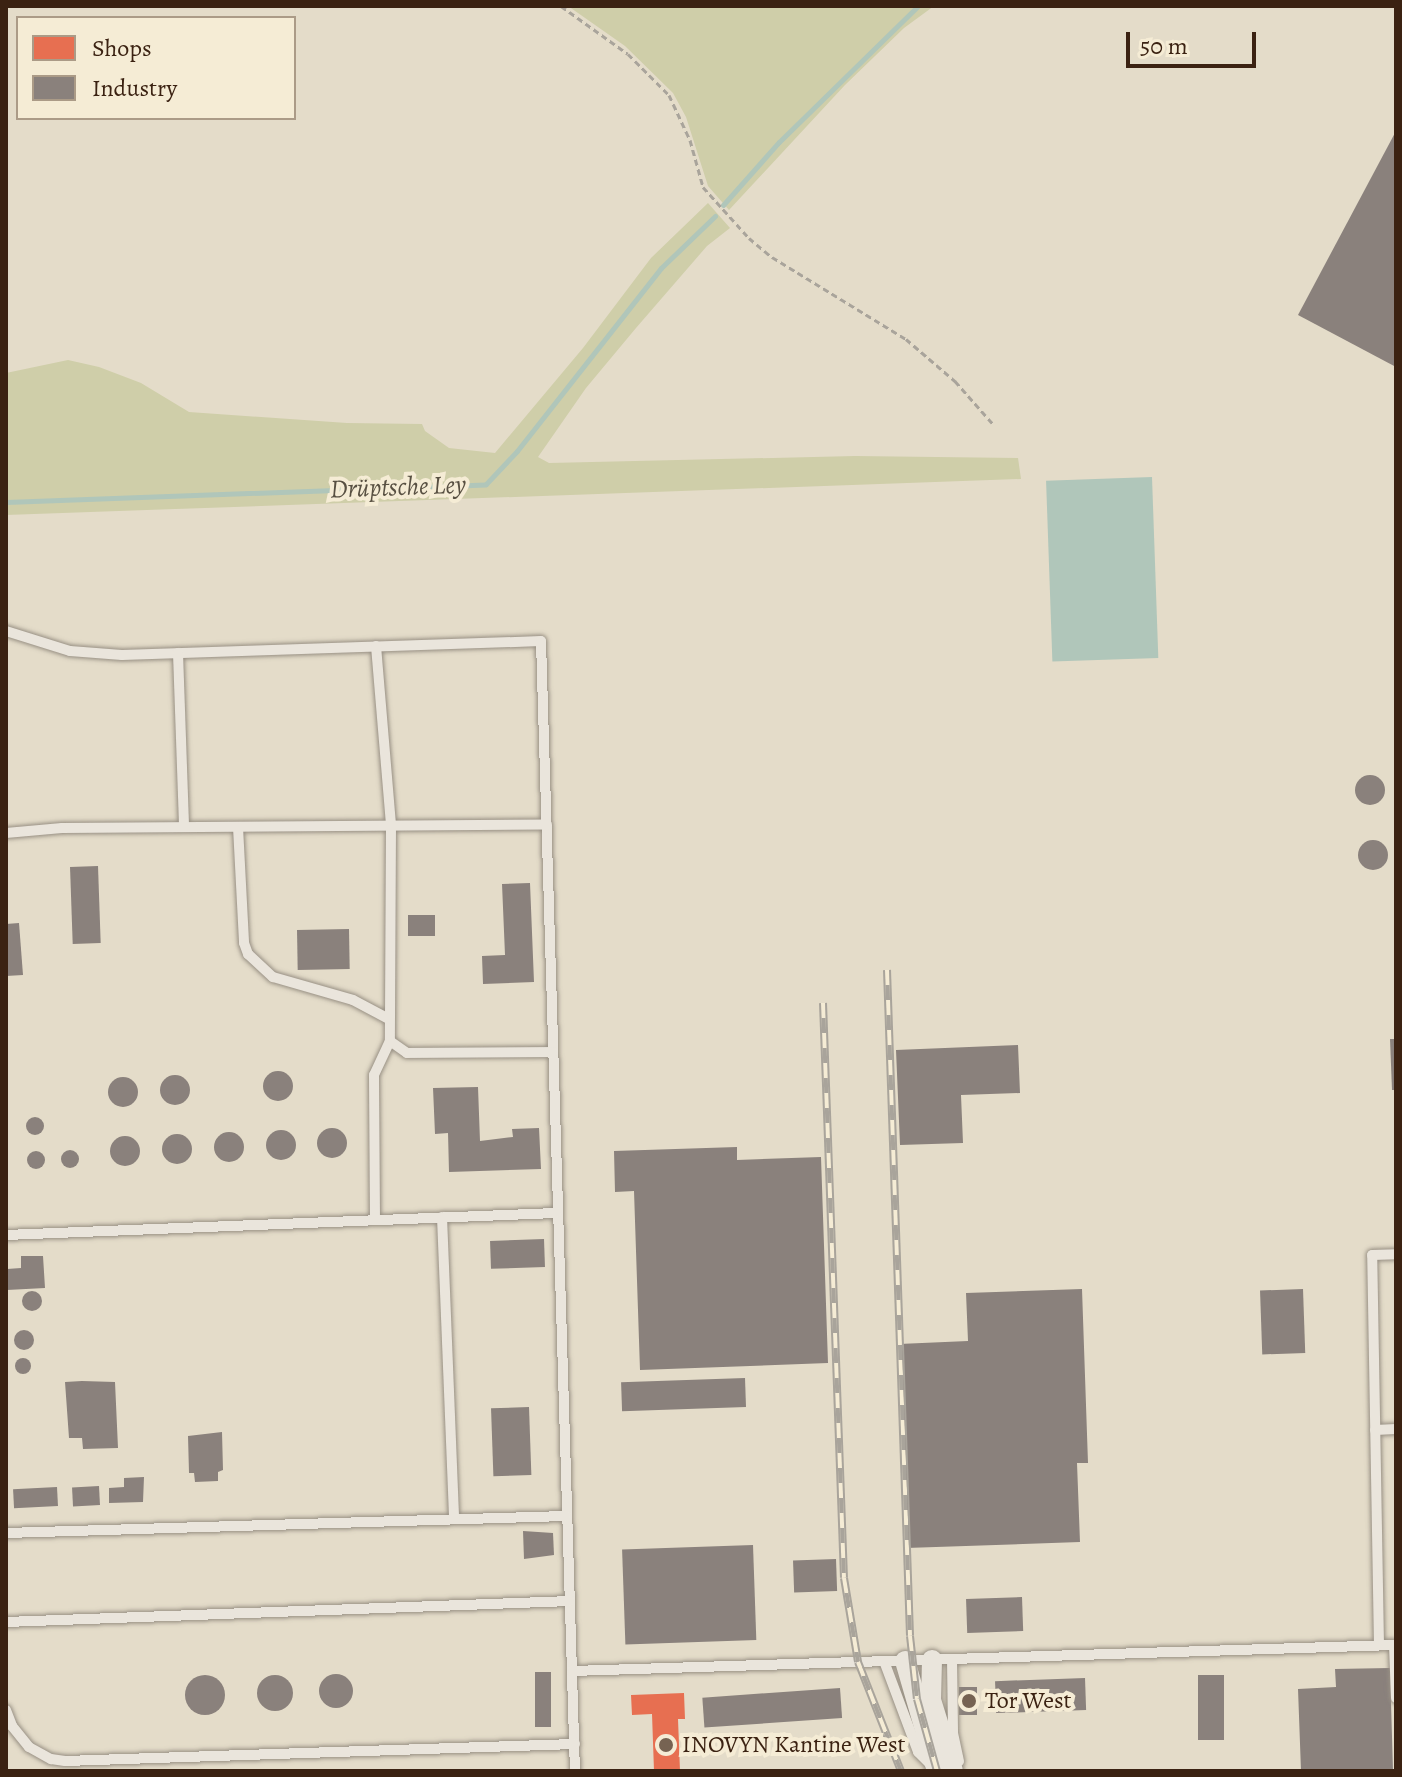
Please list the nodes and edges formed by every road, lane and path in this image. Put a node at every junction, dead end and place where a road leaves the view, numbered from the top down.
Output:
1 (561, 6) edge
2 (993, 424) dead end
3 (6, 631) edge
4 (376, 646) junction
5 (178, 653) junction
6 (547, 825) junction
7 (391, 826) junction
8 (184, 827) junction
9 (238, 827) junction
10 (6, 833) edge
11 (388, 1019) junction
12 (390, 1041) junction
13 (552, 1052) junction
14 (557, 1213) junction
15 (442, 1217) junction
16 (375, 1220) junction
17 (6, 1235) edge
18 (1396, 1254) edge
19 (1396, 1429) edge
20 (1375, 1430) junction
21 (566, 1516) junction
22 (454, 1519) junction
23 (6, 1533) edge
24 (570, 1601) junction
25 (6, 1622) edge
26 (1379, 1645) junction
27 (1395, 1645) edge
28 (942, 1659) junction
29 (895, 1661) junction
30 (572, 1671) junction
31 (1396, 1698) edge
32 (6, 1710) edge
33 (575, 1744) junction
34 (575, 1771) edge
35 (937, 1771) edge
36 (953, 1771) edge
37 (961, 1771) edge

1 - 2 path
3 - 5 lane
4 - 5 lane
4 - 6 lane
4 - 7 lane
5 - 8 lane
6 - 7 lane
6 - 13 lane
7 - 9 lane
7 - 11 lane
8 - 9 lane
8 - 10 lane
9 - 11 lane
11 - 12 lane
12 - 13 lane
12 - 16 lane
13 - 14 lane
14 - 15 lane
14 - 21 lane
15 - 16 lane
15 - 22 lane
16 - 17 lane
18 - 20 lane
19 - 20 lane
20 - 26 lane
21 - 22 lane
21 - 24 lane
22 - 23 lane
24 - 25 lane
24 - 30 lane
26 - 27 lane
26 - 28 lane
27 - 31 lane
28 - 29 lane
28 - 36 street
28 - 37 lane
29 - 30 lane
29 - 35 street
30 - 33 lane
32 - 33 lane
33 - 34 lane

